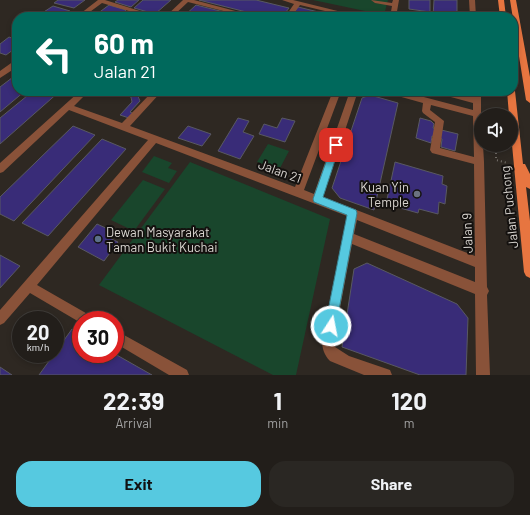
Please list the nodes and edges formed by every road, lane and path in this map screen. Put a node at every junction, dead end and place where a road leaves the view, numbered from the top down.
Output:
1 (186, 0) edge
2 (285, 0) edge
3 (374, 0) edge
4 (472, 0) edge
5 (501, 0) edge
6 (513, 0) edge
7 (101, 1) edge
8 (298, 3) junction
9 (395, 3) edge
10 (86, 12) edge
11 (139, 12) edge
12 (173, 12) edge
13 (235, 12) edge
14 (292, 12) edge
15 (338, 12) edge
16 (473, 12) edge
17 (502, 12) edge
18 (515, 12) edge
19 (518, 29) edge
20 (12, 68) edge
21 (0, 75) edge
22 (79, 96) edge
23 (153, 96) edge
24 (335, 96) edge
25 (352, 96) edge
26 (409, 96) edge
27 (477, 96) edge
28 (511, 96) edge
29 (530, 100) edge
30 (428, 101) junction
31 (69, 107) junction
32 (477, 108) edge
33 (474, 113) edge
34 (124, 127) junction
35 (154, 139) junction
36 (479, 152) edge
37 (496, 152) edge
38 (479, 162) junction
39 (518, 163) junction
40 (0, 169) edge
41 (530, 185) edge
42 (298, 192) junction
43 (317, 199) junction
44 (353, 213) junction
45 (348, 237) junction
46 (529, 247) edge
47 (481, 264) junction
48 (530, 272) edge
49 (28, 286) junction
50 (482, 291) junction
51 (72, 311) edge
52 (0, 319) edge
53 (124, 341) edge
54 (182, 375) edge
55 (385, 375) edge
56 (483, 375) edge

1 - 12 street
1 - 13 street
2 - 8 street
3 - 9 street
4 - 16 street
5 - 17 main road
6 - 18 main road
7 - 10 street
7 - 11 street
8 - 14 street
8 - 15 street
19 - 29 main road
20 - 21 street
22 - 31 street
23 - 34 street
24 - 42 street
25 - 43 street
26 - 30 street
27 - 32 street, Jalan 9
28 - 39 main road, Jalan Puchong
30 - 33 street
30 - 38 street
31 - 34 street, Jalan 21
31 - 40 street
34 - 35 street, Jalan 21
35 - 42 street, Jalan 21
35 - 49 street
36 - 38 street, Jalan 9
37 - 39 path
38 - 47 street, Jalan 9
39 - 41 main road
39 - 46 main road, Jalan Puchong
42 - 43 street, Jalan 21
43 - 44 street, Jalan 21
44 - 45 street
44 - 47 street, Jalan 21
45 - 50 street
45 - 55 street
46 - 48 main road, Jalan Puchong
47 - 50 street, Jalan 9
49 - 51 street
49 - 52 street
50 - 56 street, Jalan 9
53 - 54 street

